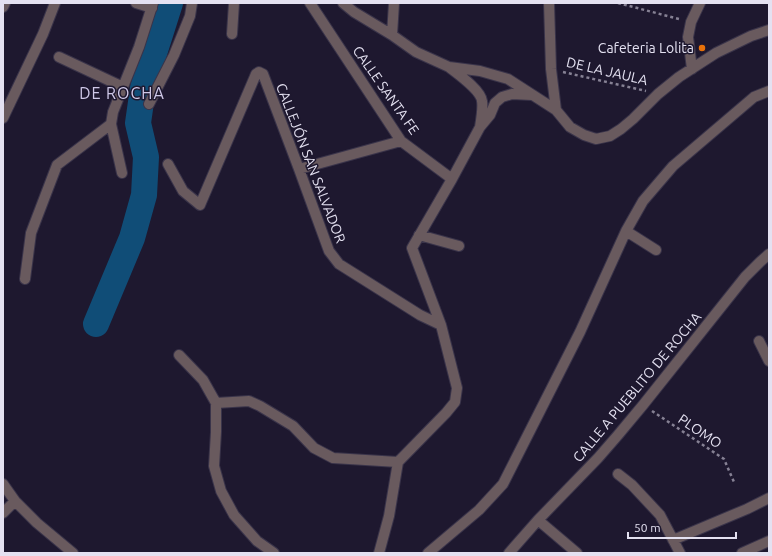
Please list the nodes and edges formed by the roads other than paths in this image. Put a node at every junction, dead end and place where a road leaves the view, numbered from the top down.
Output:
1 (5, 3) edge
2 (55, 3) edge
3 (136, 3) edge
4 (192, 3) edge
5 (234, 3) edge
6 (310, 3) edge
7 (343, 3) edge
8 (394, 3) edge
9 (549, 3) edge
10 (700, 3) edge
11 (153, 5) edge
12 (3, 7) edge
13 (354, 7) edge
14 (769, 30) edge
15 (232, 34) dead end
16 (392, 36) junction
17 (59, 57) dead end
18 (449, 67) junction
19 (692, 69) junction
20 (123, 86) junction
21 (769, 91) edge
22 (532, 94) junction
23 (149, 104) dead end
24 (556, 110) junction
25 (3, 118) edge
26 (111, 124) junction
27 (480, 127) junction
28 (401, 141) junction
29 (168, 164) dead end
30 (299, 169) junction
31 (122, 173) dead end
32 (452, 179) junction
33 (626, 231) junction
34 (419, 236) junction
35 (459, 246) dead end
36 (656, 250) dead end
37 (769, 254) edge
38 (25, 279) dead end
39 (441, 325) junction
40 (759, 341) dead end
41 (179, 355) dead end
42 (769, 361) edge
43 (216, 403) junction
44 (398, 462) junction
45 (618, 474) dead end
46 (3, 484) edge
47 (769, 498) edge
48 (15, 501) junction
49 (3, 513) edge
50 (538, 520) junction
51 (673, 540) junction
52 (769, 541) edge
53 (72, 553) edge
54 (274, 553) edge
55 (379, 553) edge
56 (428, 553) edge
57 (509, 553) edge
58 (577, 553) edge
59 (680, 553) edge
60 (742, 553) edge

1 - 12 street
2 - 25 street
3 - 11 street
4 - 23 street
5 - 15 street
6 - 28 street, CALLE SANTA FE
7 - 13 street
8 - 16 street
9 - 24 street
10 - 19 street
11 - 20 street
13 - 16 street
14 - 19 street
16 - 18 street
17 - 20 street
18 - 22 street
18 - 27 street
19 - 24 street
20 - 26 street
21 - 33 street
22 - 24 street
22 - 27 street
26 - 31 street
26 - 38 street
27 - 32 street
28 - 30 street
28 - 32 street, CALLE SANTA FE
29 - 30 street, CALLEJÓN SAN SALVADOR
30 - 39 street, CALLEJÓN SAN SALVADOR
32 - 34 street
33 - 36 street
33 - 56 street
34 - 35 street
34 - 39 street
37 - 50 street, CALLE A PUEBLITO DE ROCHA
39 - 44 street
40 - 42 street
41 - 43 street
43 - 44 street
43 - 54 street
44 - 55 street
45 - 51 street
46 - 48 street
47 - 51 street
48 - 49 street
48 - 53 street
50 - 57 street, CALLE A PUEBLITO DE ROCHA
50 - 58 street
51 - 59 street
52 - 60 street

